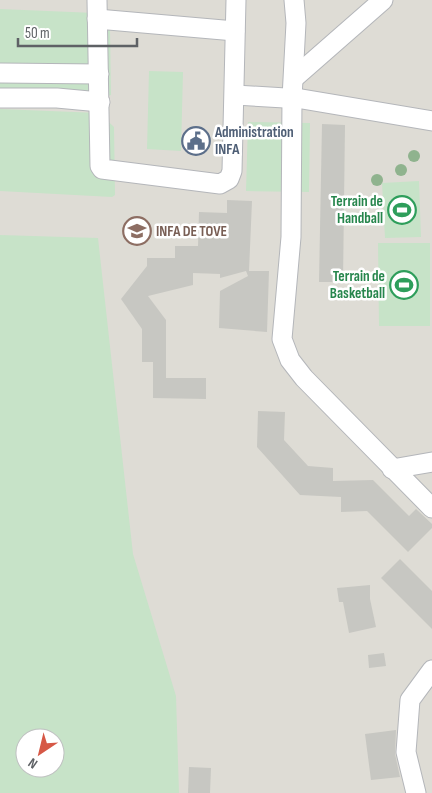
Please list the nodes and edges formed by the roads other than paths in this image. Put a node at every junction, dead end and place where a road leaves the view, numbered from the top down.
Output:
1 (98, 0) edge
2 (236, 0) edge
3 (294, 0) edge
4 (383, 0) edge
5 (97, 19) junction
6 (235, 31) junction
7 (0, 73) edge
8 (99, 74) junction
9 (294, 78) junction
10 (235, 95) junction
11 (0, 98) edge
12 (292, 98) junction
13 (100, 102) junction
14 (432, 120) edge
15 (432, 462) edge
16 (392, 468) junction
17 (432, 508) edge
18 (432, 670) edge
19 (416, 793) edge

1 - 5 lane
2 - 6 lane
3 - 9 lane
4 - 9 lane
5 - 6 lane
5 - 8 lane
6 - 10 lane
7 - 8 lane
8 - 13 lane
9 - 12 lane
10 - 12 lane
10 - 13 lane
11 - 13 lane
12 - 14 lane
12 - 16 lane
15 - 16 lane
16 - 17 lane
18 - 19 lane

